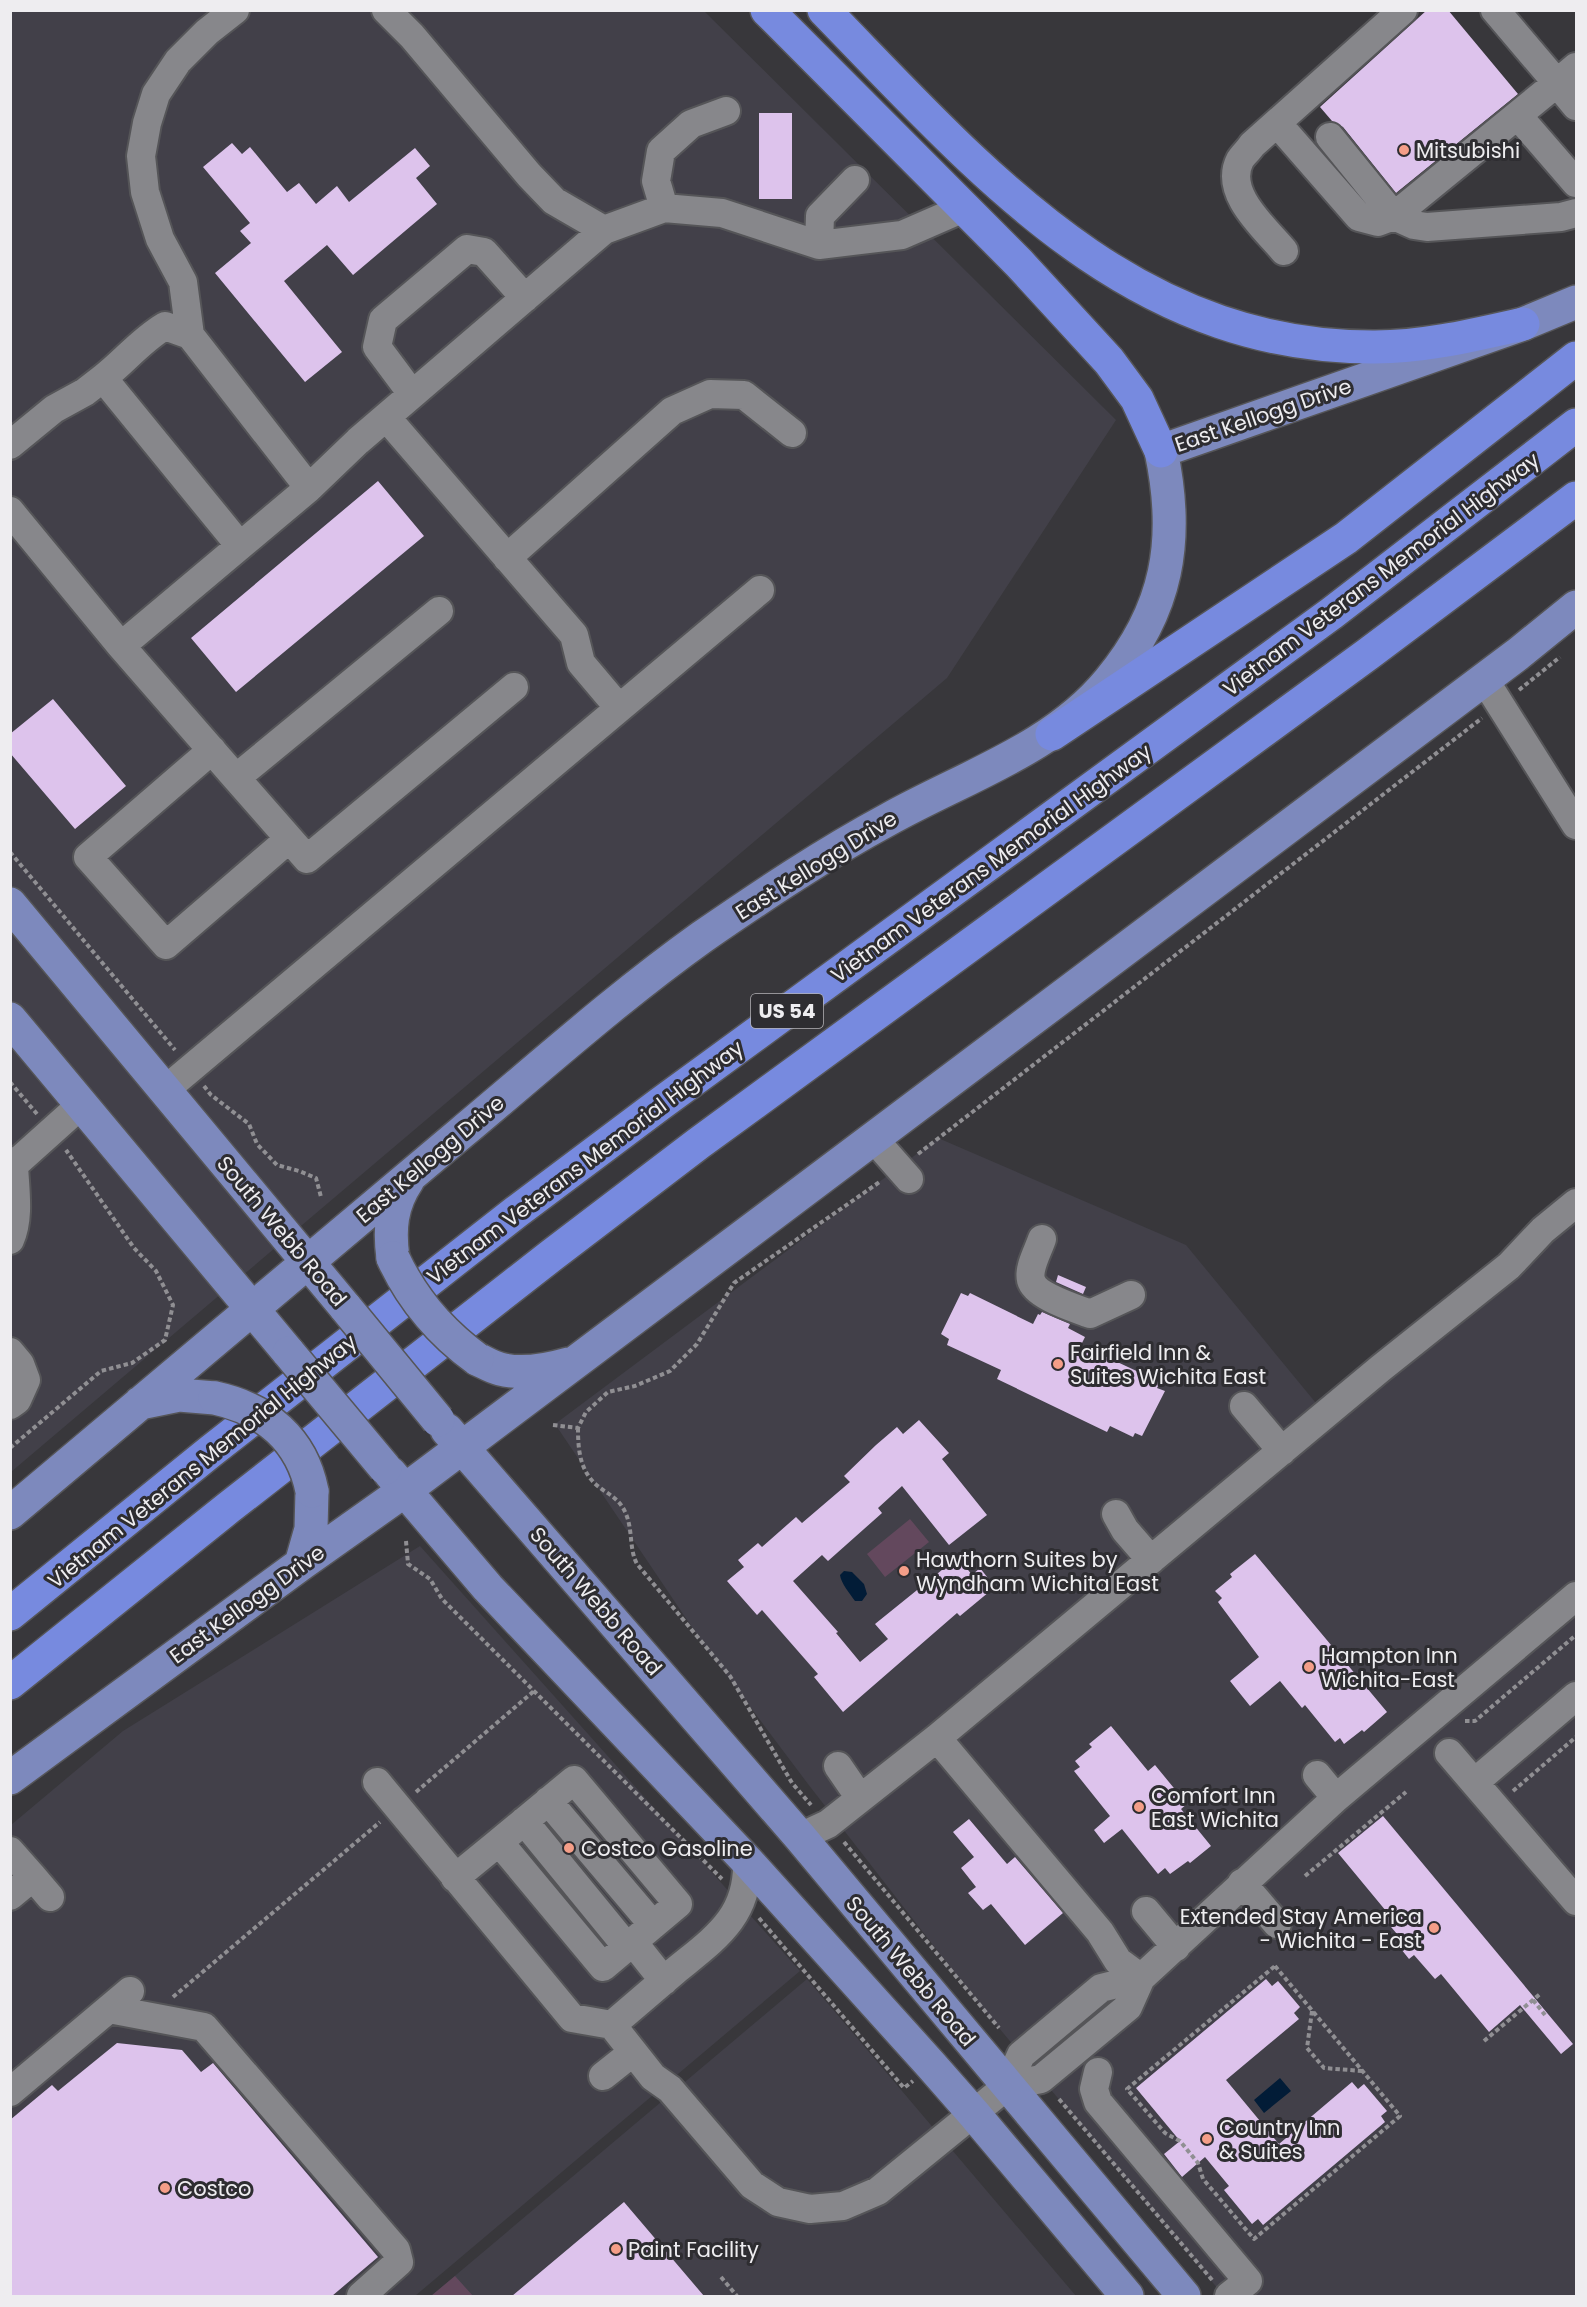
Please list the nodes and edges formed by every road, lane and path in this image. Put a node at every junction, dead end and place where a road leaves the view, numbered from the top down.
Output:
1 (235, 10) edge
2 (386, 10) edge
3 (767, 10) edge
4 (824, 10) edge
5 (1403, 10) edge
6 (1495, 10) edge
7 (1567, 75) edge
8 (1576, 106) edge
9 (726, 111) dead end
10 (1518, 116) junction
11 (1277, 123) junction
12 (1330, 137) dead end
13 (855, 180) dead end
14 (1576, 183) edge
15 (964, 207) junction
16 (664, 208) junction
17 (1576, 213) edge
18 (1394, 216) junction
19 (604, 230) junction
20 (819, 245) junction
21 (1284, 251) dead end
22 (525, 298) junction
23 (1576, 302) edge
24 (1523, 324) junction
25 (190, 335) junction
26 (1576, 358) edge
27 (103, 378) junction
28 (412, 394) junction
29 (386, 417) junction
30 (1576, 426) edge
31 (792, 433) dead end
32 (10, 445) edge
33 (1161, 451) junction
34 (309, 488) junction
35 (1576, 498) edge
36 (10, 511) edge
37 (240, 546) junction
38 (507, 558) junction
39 (760, 590) dead end
40 (1576, 607) edge
41 (439, 611) dead end
42 (121, 646) junction
43 (1568, 650) dead end
44 (514, 687) dead end
45 (1493, 691) junction
46 (619, 708) junction
47 (1052, 734) junction
48 (212, 750) junction
49 (236, 778) junction
50 (1576, 825) edge
51 (289, 839) junction
52 (10, 852) edge
53 (10, 904) edge
54 (10, 1019) edge
55 (190, 1069) junction
56 (10, 1082) edge
57 (165, 1090) junction
58 (82, 1104) junction
59 (51, 1132) junction
60 (873, 1138) junction
61 (12, 1163) edge
62 (412, 1173) junction
63 (904, 1174) junction
64 (321, 1197) dead end
65 (1576, 1203) edge
66 (1042, 1239) dead end
67 (10, 1240) edge
68 (307, 1261) junction
69 (1131, 1295) dead end
70 (251, 1309) junction
71 (10, 1352) edge
72 (573, 1364) junction
73 (139, 1404) junction
74 (10, 1405) edge
75 (1244, 1406) dead end
76 (553, 1425) dead end
77 (578, 1428) junction
78 (461, 1447) junction
79 (10, 1448) edge
80 (1282, 1451) junction
81 (395, 1479) junction
82 (10, 1513) edge
83 (1116, 1514) dead end
84 (406, 1541) dead end
85 (1151, 1560) junction
86 (301, 1564) junction
87 (1576, 1596) edge
88 (10, 1614) edge
89 (1576, 1635) edge
90 (10, 1683) edge
91 (534, 1692) junction
92 (1576, 1696) edge
93 (1459, 1721) dead end
94 (1576, 1737) edge
95 (938, 1738) junction
96 (1449, 1753) dead end
97 (838, 1766) dead end
98 (1317, 1775) dead end
99 (10, 1778) edge
100 (377, 1782) dead end
101 (1475, 1782) junction
102 (1406, 1792) dead end
103 (1336, 1797) junction
104 (860, 1798) junction
105 (1496, 1805) junction
106 (398, 1807) junction
107 (524, 1821) junction
108 (808, 1823) junction
109 (841, 1839) dead end
110 (499, 1842) junction
111 (10, 1851) edge
112 (734, 1870) junction
113 (1305, 1876) dead end
114 (455, 1878) junction
115 (1242, 1883) junction
116 (10, 1896) edge
117 (1576, 1900) edge
118 (1146, 1911) dead end
119 (754, 1915) dead end
120 (1276, 1924) dead end
121 (638, 1938) junction
122 (1176, 1947) junction
123 (671, 1975) junction
124 (1141, 1978) junction
125 (1540, 1994) dead end
126 (1533, 2000) junction
127 (1312, 2011) junction
128 (1545, 2015) dead end
129 (150, 2017) junction
130 (612, 2025) junction
131 (999, 2028) dead end
132 (1484, 2041) dead end
133 (632, 2052) junction
134 (1363, 2071) junction
135 (1098, 2072) dead end
136 (603, 2076) dead end
137 (913, 2080) dead end
138 (1007, 2086) junction
139 (10, 2092) edge
140 (1059, 2099) dead end
141 (974, 2114) junction
142 (721, 2277) dead end
143 (1224, 2293) edge
144 (361, 2296) edge
145 (737, 2296) edge
146 (1127, 2296) edge
147 (1184, 2296) edge

1 - 25 street
2 - 19 street
3 - 15 highway
4 - 24 highway
5 - 11 street
6 - 7 street
7 - 8 street
7 - 10 street
9 - 16 street
10 - 14 street
10 - 18 street
11 - 18 street
11 - 21 street
12 - 18 street
13 - 20 street
15 - 20 street
15 - 33 highway
16 - 19 street
16 - 20 street
17 - 18 street
19 - 22 street
22 - 28 street
22 - 28 street
23 - 24 main road, East Kellogg Drive
24 - 33 main road, East Kellogg Drive
25 - 27 street
25 - 34 street
26 - 47 highway
27 - 32 street
27 - 37 street
28 - 29 street
29 - 34 street
29 - 38 street
30 - 88 highway, Vietnam Veterans Memorial Highway / US 54
31 - 38 street
33 - 47 main road, East Kellogg Drive
34 - 37 street
35 - 90 highway, US 54
36 - 42 street
37 - 42 street
38 - 46 street
39 - 46 street
40 - 45 main road, East Kellogg Drive
41 - 49 street
42 - 48 street
43 - 45 path
44 - 51 street
45 - 50 street
45 - 60 main road, East Kellogg Drive
45 - 63 path
46 - 55 street
47 - 62 main road, East Kellogg Drive
48 - 49 street
48 - 51 street
49 - 51 street
52 - 55 path
53 - 57 main road, South Webb Road
54 - 58 main road
55 - 57 street
55 - 64 path
56 - 59 path
57 - 68 main road, South Webb Road
58 - 59 street
58 - 70 main road
59 - 61 street
59 - 79 path
60 - 63 street
60 - 72 main road, East Kellogg Drive
61 - 67 street
62 - 68 main road, East Kellogg Drive
62 - 72 main road, bridge
63 - 77 path
65 - 80 street
66 - 69 street
68 - 70 main road, East Kellogg Drive
68 - 78 main road, South Webb Road, bridge
70 - 73 main road, East Kellogg Drive
70 - 81 main road, bridge
71 - 74 street
72 - 78 main road, East Kellogg Drive
73 - 82 main road, East Kellogg Drive
73 - 86 main road, bridge
75 - 80 street
76 - 77 path
77 - 108 path
78 - 81 main road, East Kellogg Drive
78 - 108 main road, South Webb Road
80 - 85 street
81 - 86 main road, East Kellogg Drive
81 - 112 main road
83 - 85 street
84 - 91 path
85 - 95 street
86 - 99 main road, East Kellogg Drive
87 - 103 street
89 - 93 path
91 - 106 path
91 - 112 path
92 - 101 street
94 - 105 path
95 - 104 street
95 - 124 street
96 - 101 street
97 - 104 street
98 - 103 street
100 - 106 street
101 - 105 street
102 - 113 path
103 - 115 street
104 - 108 street
105 - 117 street
106 - 114 street
106 - 129 path
107 - 110 street
107 - 121 street
107 - 121 street
108 - 138 main road, South Webb Road
109 - 131 path
110 - 114 street
110 - 121 street
111 - 116 street
112 - 123 street
112 - 141 main road
114 - 130 street
115 - 120 street
115 - 122 street
118 - 122 street
119 - 137 path
121 - 123 street
122 - 124 street
123 - 130 street
124 - 138 street
125 - 126 path
126 - 128 path
126 - 132 path
127 - 134 path
127 - 134 path
127 - 134 path
129 - 139 street
129 - 144 street
130 - 133 street
133 - 136 street
133 - 141 street
135 - 143 street
138 - 141 street
138 - 147 main road, South Webb Road
140 - 143 path
141 - 146 main road
142 - 145 path

